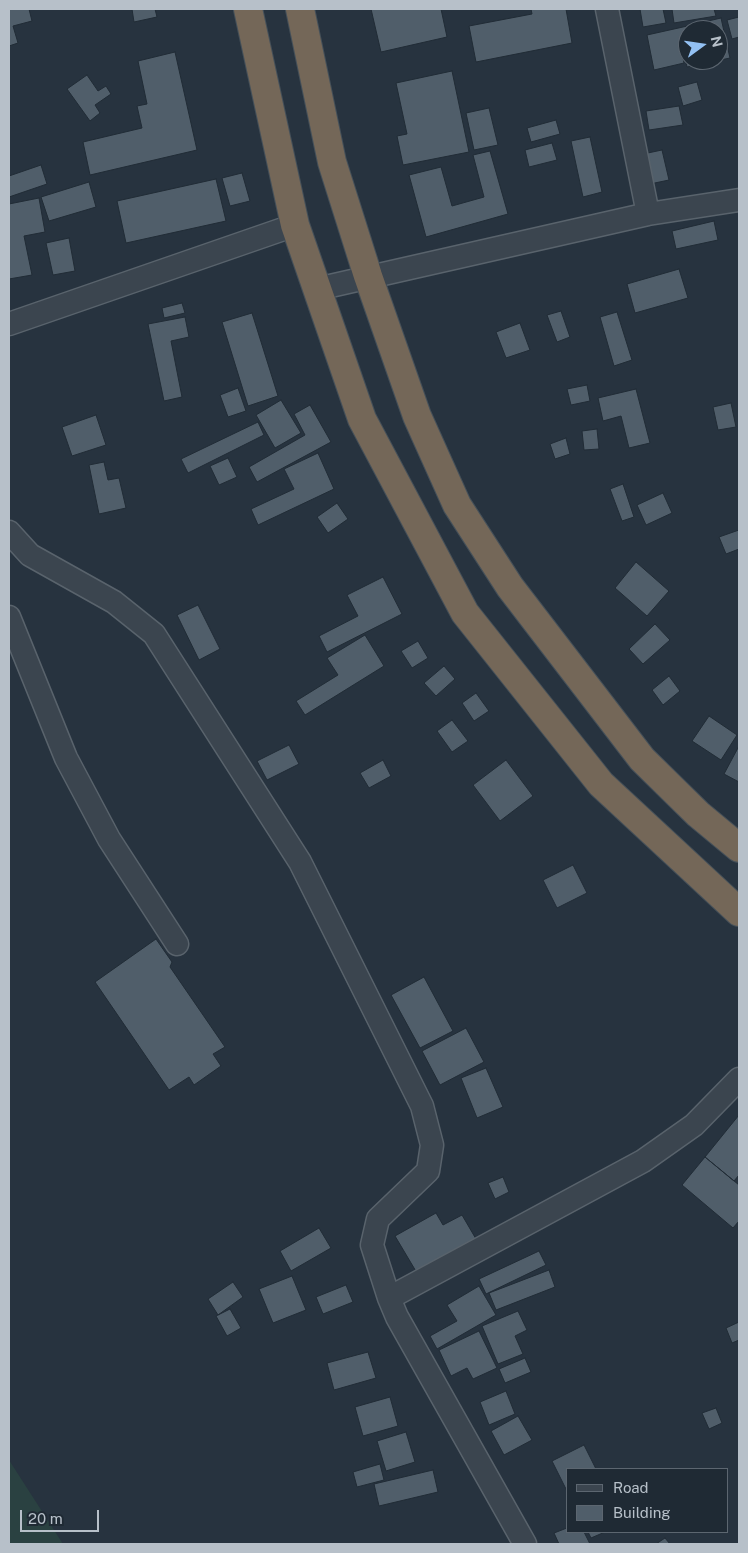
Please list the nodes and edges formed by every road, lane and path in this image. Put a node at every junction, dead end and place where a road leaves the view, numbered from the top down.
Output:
1 (248, 9) edge
2 (300, 9) edge
3 (607, 9) edge
4 (739, 200) edge
5 (648, 214) junction
6 (295, 225) junction
7 (368, 276) junction
8 (317, 289) junction
9 (9, 324) edge
10 (9, 532) edge
11 (9, 618) edge
12 (739, 848) edge
13 (739, 912) edge
14 (178, 944) dead end
15 (739, 1079) edge
16 (388, 1298) junction
17 (526, 1544) edge

1 - 6 highway
2 - 7 highway
3 - 5 street
4 - 5 street
5 - 7 street
6 - 8 highway
6 - 9 street
7 - 8 street
7 - 12 highway
8 - 13 highway
10 - 16 street
11 - 14 street
15 - 16 street
16 - 17 street

